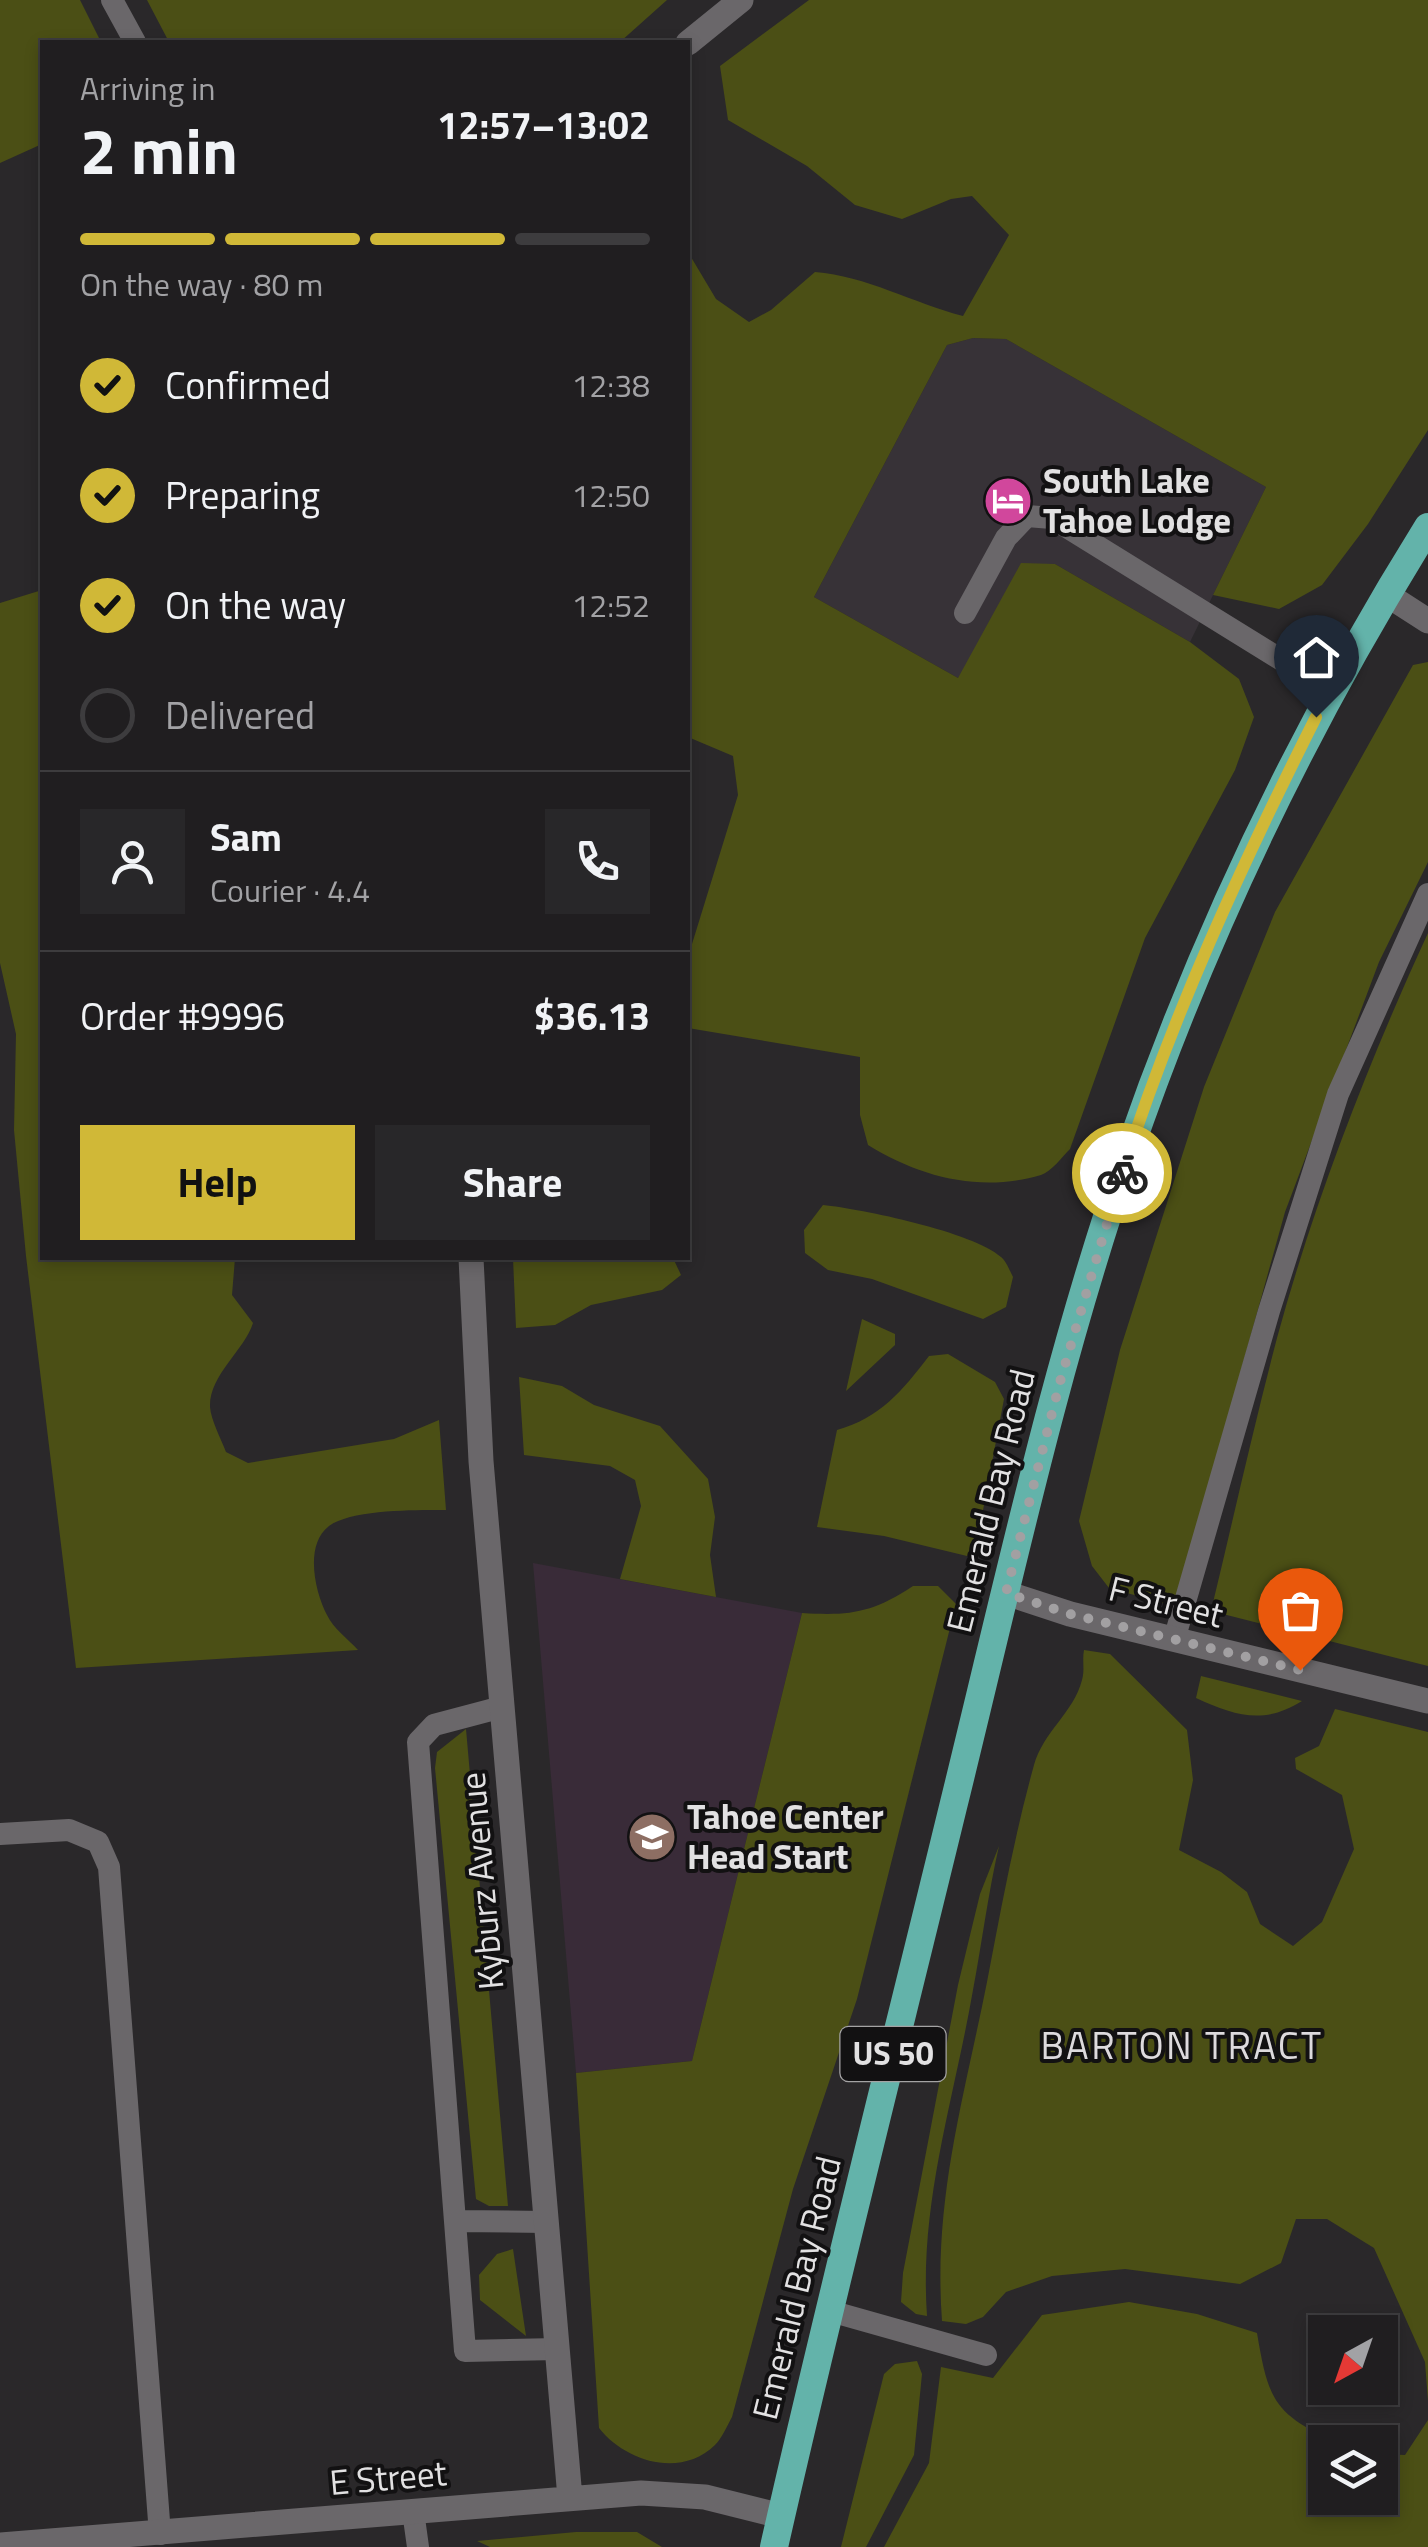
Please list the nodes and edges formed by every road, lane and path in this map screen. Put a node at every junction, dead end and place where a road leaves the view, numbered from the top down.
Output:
1 (112, 0) edge
2 (741, 0) edge
3 (133, 40) edge
4 (690, 41) edge
5 (1428, 527) edge
6 (1386, 594) junction
7 (965, 613) dead end
8 (1428, 621) edge
9 (1330, 690) junction
10 (1428, 894) edge
11 (471, 1260) edge
12 (1006, 1593) junction
13 (1174, 1640) junction
14 (1428, 1701) edge
15 (502, 1707) junction
16 (0, 1834) edge
17 (454, 2221) junction
18 (547, 2222) junction
19 (830, 2312) junction
20 (558, 2350) junction
21 (986, 2355) dead end
22 (570, 2498) junction
23 (413, 2511) junction
24 (781, 2516) junction
25 (160, 2534) junction
26 (200, 2538) edge
27 (0, 2544) edge
28 (418, 2547) edge
29 (774, 2547) edge

1 - 3 lane
2 - 4 street
5 - 6 highway, Emerald Bay Road / US 50
6 - 8 street
6 - 9 highway, Emerald Bay Road / US 50
7 - 9 lane
9 - 12 highway, Emerald Bay Road / US 50
10 - 13 lane
11 - 15 street, Kyburz Avenue
12 - 13 street, F Street
12 - 19 highway, Emerald Bay Road / US 50
13 - 14 street, F Street
15 - 17 lane
15 - 18 street, Kyburz Avenue
16 - 25 lane
17 - 18 lane
17 - 20 lane
18 - 20 street, Kyburz Avenue
19 - 21 lane
19 - 24 highway, Emerald Bay Road / US 50
20 - 22 street, Kyburz Avenue
22 - 23 street, E Street
22 - 24 street, E Street
23 - 26 street, E Street
23 - 28 lane
24 - 29 highway, Emerald Bay Road / US 50
25 - 26 street, E Street
25 - 27 street, E Street

